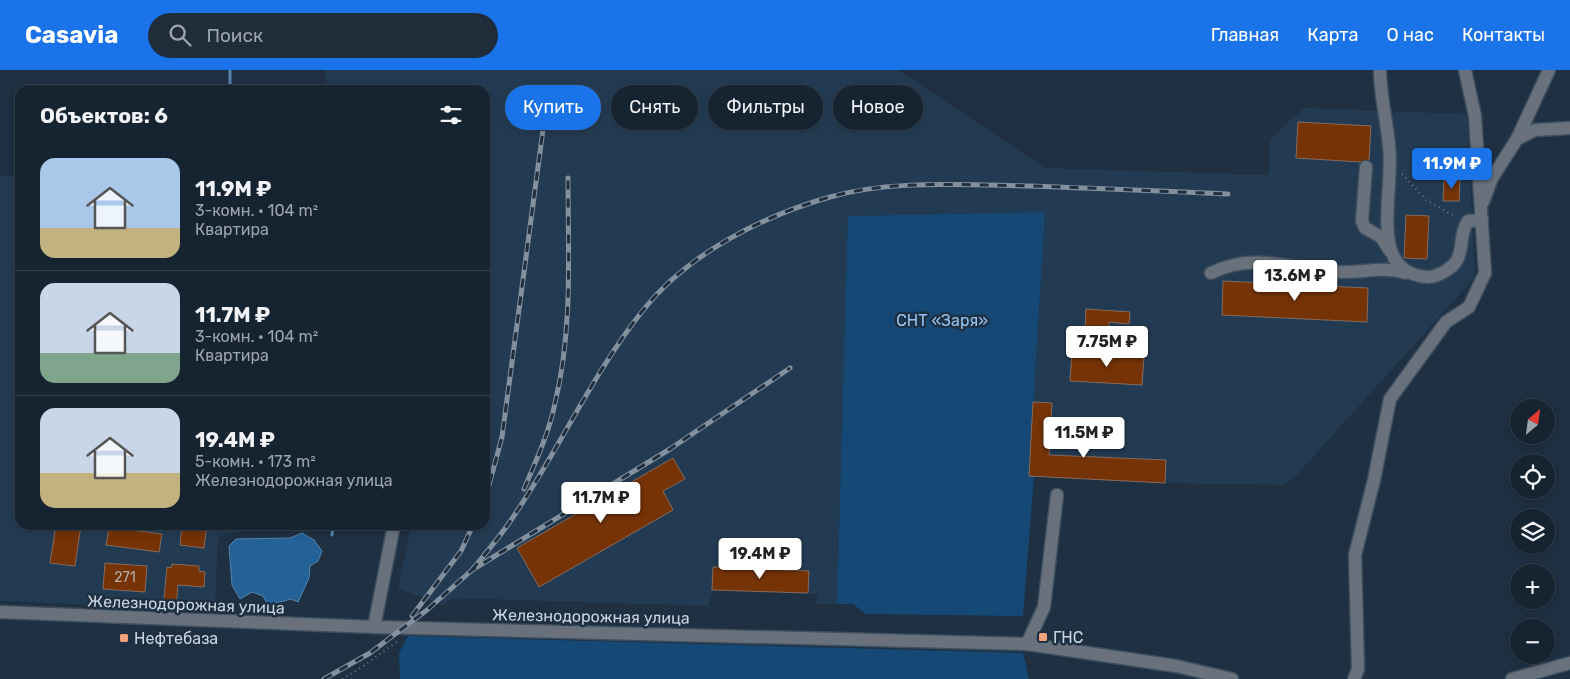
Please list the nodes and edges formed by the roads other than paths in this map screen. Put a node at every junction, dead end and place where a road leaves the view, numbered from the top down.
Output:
1 (1380, 70) edge
2 (1465, 70) edge
3 (1549, 70) edge
4 (1570, 128) edge
5 (1517, 139) junction
6 (1366, 167) dead end
7 (1481, 206) junction
8 (1482, 220) junction
9 (1392, 253) junction
10 (1211, 273) dead end
11 (1414, 275) junction
12 (1057, 495) dead end
13 (393, 530) edge
14 (0, 612) edge
15 (374, 627) junction
16 (1027, 644) junction
17 (1570, 663) edge
18 (1232, 679) edge
19 (1354, 679) edge
20 (1512, 679) edge

1 - 9 street
2 - 7 street
3 - 5 street
4 - 5 street
5 - 7 street
6 - 9 street
7 - 8 street
8 - 11 street
8 - 19 street
9 - 11 street
10 - 11 street
12 - 16 street
13 - 15 street
14 - 15 street, Железнодорожная улица
15 - 16 street, Железнодорожная улица
16 - 18 street, Железнодорожная улица
17 - 20 street

